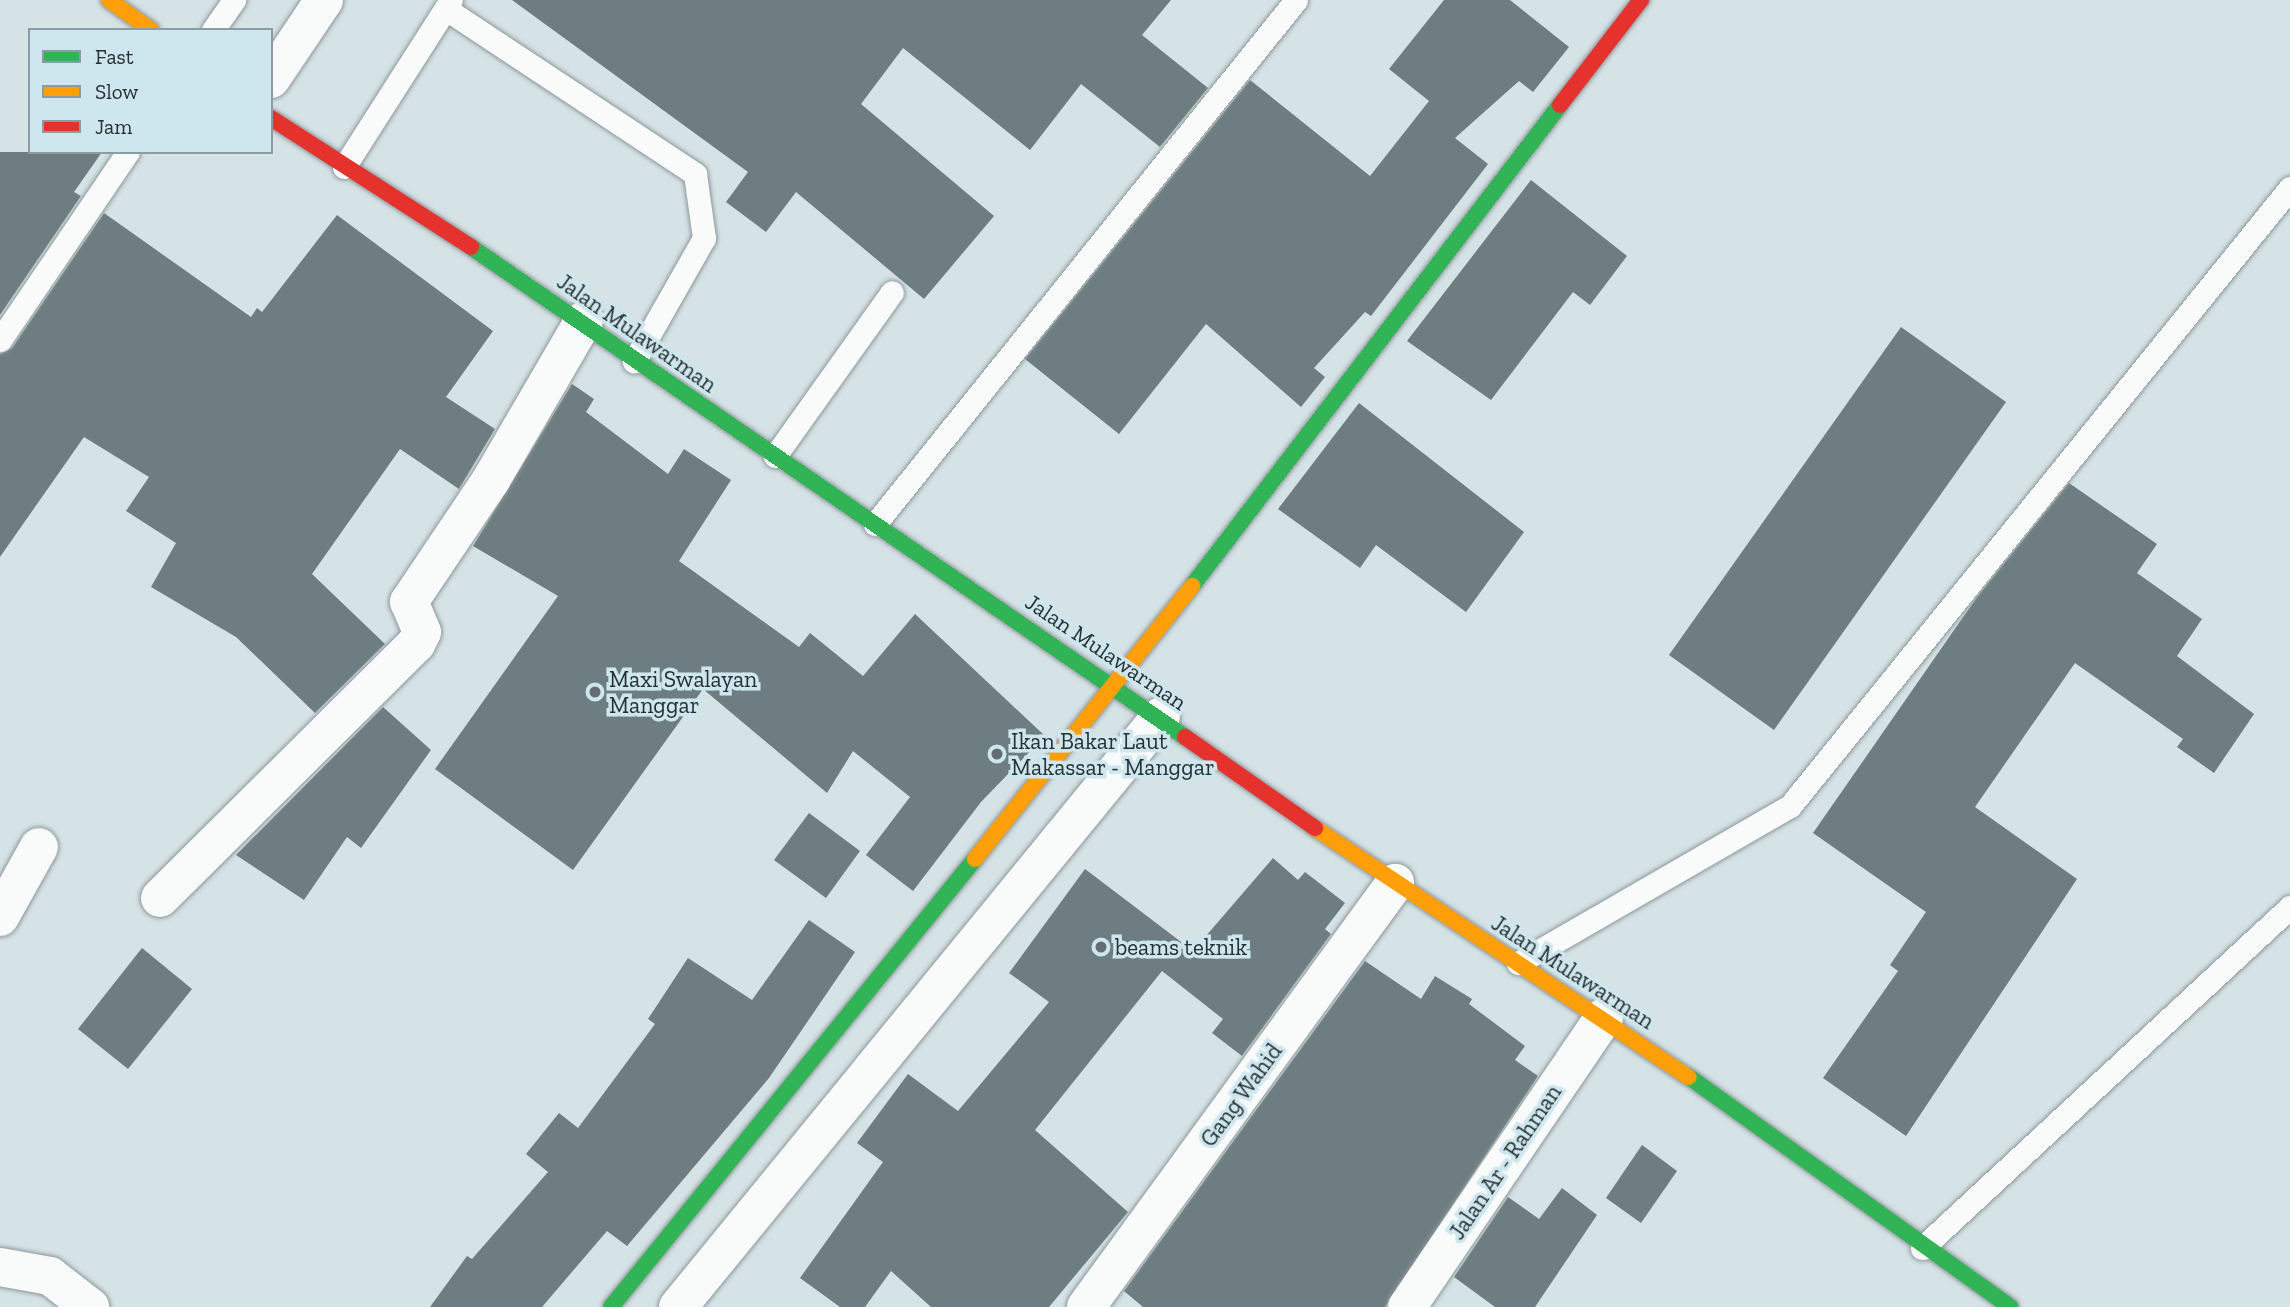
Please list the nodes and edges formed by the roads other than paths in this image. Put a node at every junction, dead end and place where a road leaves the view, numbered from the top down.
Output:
1 (109, 0) edge
2 (234, 0) edge
3 (324, 0) edge
4 (1296, 0) edge
5 (1641, 0) edge
6 (449, 4) edge
7 (148, 28) edge
8 (214, 28) edge
9 (273, 76) edge
10 (273, 119) edge
11 (127, 154) edge
12 (344, 167) junction
13 (2290, 188) edge
14 (892, 292) dead end
15 (584, 320) junction
16 (0, 340) edge
17 (634, 361) junction
18 (775, 456) junction
19 (875, 524) junction
20 (1116, 685) junction
21 (1161, 716) junction
22 (39, 847) dead end
23 (1395, 883) junction
24 (160, 898) dead end
25 (2290, 907) edge
26 (0, 917) edge
27 (1518, 963) junction
28 (1604, 1017) junction
29 (1922, 1248) junction
30 (0, 1267) edge
31 (90, 1307) edge
32 (611, 1307) edge
33 (678, 1307) edge
34 (1086, 1307) edge
35 (1407, 1307) edge
36 (2010, 1307) edge

1 - 7 main road
2 - 8 lane
3 - 9 street
4 - 19 lane
5 - 20 main road
6 - 12 lane
6 - 17 lane
10 - 12 main road, Jalan Mulawarman
11 - 16 lane
12 - 15 main road, Jalan Mulawarman
13 - 27 lane
14 - 18 lane
15 - 17 main road, Jalan Mulawarman
15 - 24 street
17 - 18 main road, Jalan Mulawarman
18 - 19 main road, Jalan Mulawarman
19 - 20 main road, Jalan Mulawarman
20 - 21 main road, Jalan Mulawarman
20 - 32 main road
21 - 23 main road, Jalan Mulawarman
21 - 33 street
22 - 26 street
23 - 27 main road, Jalan Mulawarman
23 - 34 street, Gang Wahid
25 - 29 lane
27 - 28 main road, Jalan Mulawarman
28 - 29 main road, Jalan Mulawarman
28 - 35 street, Jalan Ar - Rahman
29 - 36 main road, Jalan Mulawarman
30 - 31 street

